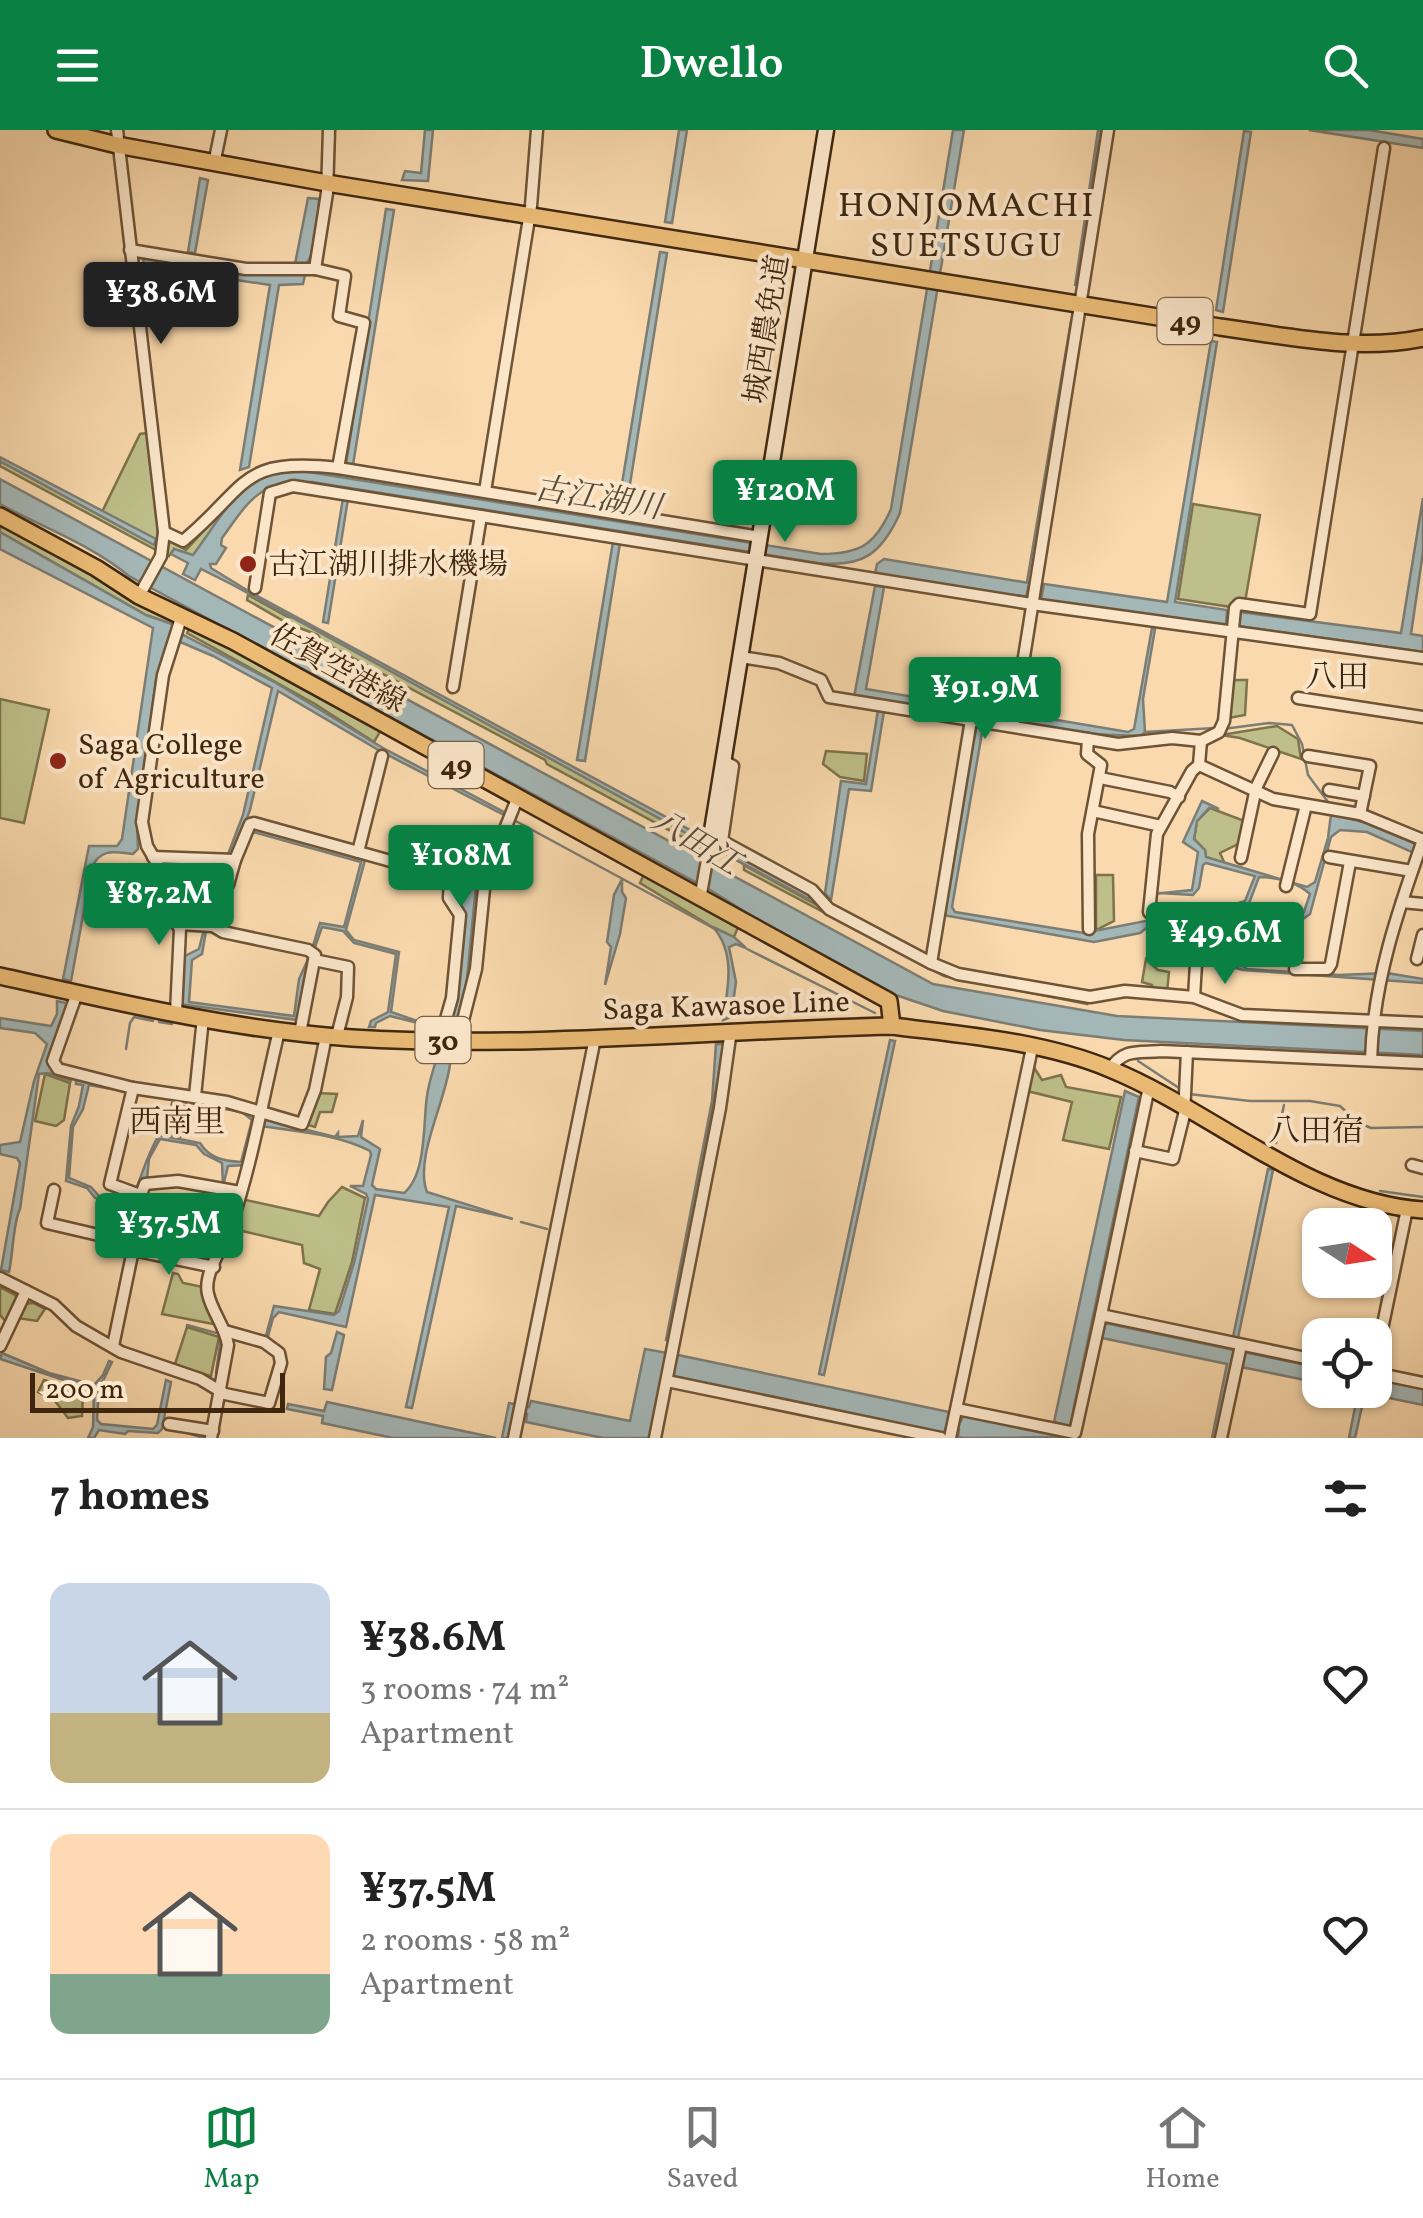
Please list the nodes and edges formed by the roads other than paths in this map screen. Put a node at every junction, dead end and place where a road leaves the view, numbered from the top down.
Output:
1 (56, 130) edge
2 (221, 130) edge
3 (330, 130) edge
4 (537, 130) edge
5 (826, 130) edge
6 (1108, 130) edge
7 (117, 138) edge
8 (1384, 148) dead end
9 (214, 164) junction
10 (327, 183) junction
11 (530, 215) junction
12 (130, 250) junction
13 (805, 260) junction
14 (315, 269) junction
15 (1080, 304) junction
16 (1423, 338) edge
17 (1353, 344) junction
18 (338, 468) junction
19 (485, 491) junction
20 (0, 516) edge
21 (481, 516) junction
22 (164, 532) junction
23 (760, 537) junction
24 (756, 560) junction
25 (255, 588) dead end
26 (141, 592) junction
27 (1032, 604) junction
28 (180, 622) junction
29 (1231, 631) junction
30 (741, 657) junction
31 (1423, 658) edge
32 (454, 687) dead end
33 (1298, 698) dead end
34 (1423, 717) edge
35 (971, 720) junction
36 (1013, 726) junction
37 (1088, 739) junction
38 (1201, 740) junction
39 (1273, 753) dead end
40 (382, 756) dead end
41 (1308, 756) dead end
42 (724, 761) junction
43 (1199, 765) junction
44 (1100, 778) junction
45 (1330, 790) dead end
46 (1257, 792) junction
47 (1364, 796) junction
48 (1179, 797) junction
49 (517, 799) junction
50 (1306, 805) junction
51 (1093, 810) junction
52 (1360, 814) junction
53 (1161, 826) junction
54 (455, 835) dead end
55 (1423, 841) edge
56 (496, 848) junction
57 (709, 849) joint
58 (358, 852) junction
59 (153, 857) junction
60 (1328, 857) dead end
61 (1241, 858) dead end
62 (235, 860) junction
63 (1350, 862) junction
64 (1417, 863) edge
65 (450, 877) junction
66 (485, 879) junction
67 (1288, 882) dead end
68 (700, 898) junction
69 (1402, 902) junction
70 (1423, 904) edge
71 (179, 924) junction
72 (212, 926) junction
73 (1089, 929) dead end
74 (1423, 935) edge
75 (1418, 959) dead end
76 (314, 960) junction
77 (931, 963) junction
78 (1295, 969) dead end
79 (0, 976) edge
80 (77, 993) junction
81 (1194, 996) junction
82 (176, 1014) junction
83 (204, 1018) junction
84 (1372, 1020) junction
85 (1423, 1024) edge
86 (892, 1026) junction
87 (731, 1030) junction
88 (278, 1031) junction
89 (300, 1033) junction
90 (332, 1036) junction
91 (595, 1038) junction
92 (440, 1040) junction
93 (458, 1040) junction
94 (1032, 1048) junction
95 (1188, 1052) junction
96 (1371, 1060) junction
97 (1423, 1063) edge
98 (1110, 1069) junction
99 (1149, 1087) junction
100 (132, 1092) junction
101 (194, 1096) junction
102 (1185, 1097) junction
103 (260, 1113) junction
104 (302, 1124) junction
105 (314, 1129) dead end
106 (1135, 1150) junction
107 (54, 1190) dead end
108 (240, 1192) junction
109 (137, 1195) junction
110 (1415, 1210) edge
111 (124, 1241) junction
112 (133, 1250) junction
113 (214, 1266) junction
114 (0, 1278) edge
115 (26, 1291) junction
116 (1101, 1315) junction
117 (1387, 1318) edge
118 (226, 1332) junction
119 (1236, 1344) junction
120 (0, 1346) edge
121 (113, 1346) junction
122 (1302, 1357) edge
123 (668, 1376) junction
124 (1392, 1376) edge
125 (1423, 1383) edge
126 (220, 1390) junction
127 (956, 1413) junction
128 (168, 1424) dead end
129 (212, 1434) edge
130 (951, 1434) edge
131 (514, 1438) edge
132 (655, 1438) edge
133 (940, 1438) edge
134 (1221, 1438) edge

1 - 7 main road, 49
2 - 9 street
3 - 10 street
4 - 11 street
5 - 13 street, 城西農免道
6 - 15 street
7 - 9 main road, 49
7 - 12 street
8 - 17 street
9 - 10 main road, 49
10 - 11 main road, 49
10 - 14 street
11 - 13 main road, 49
11 - 19 street
12 - 14 street
12 - 22 street
13 - 15 main road, 49
13 - 23 street, 城西農免道
14 - 18 street
15 - 17 main road, 49
15 - 27 street
16 - 17 main road, 49
17 - 29 street
18 - 19 street
18 - 22 street
19 - 23 street
20 - 26 main road, 佐賀空港線 / 49
21 - 24 street
21 - 25 street
21 - 32 street
22 - 26 street
23 - 24 street, 城西農免道
24 - 27 street
24 - 30 street
26 - 28 main road, 佐賀空港線 / 49
27 - 29 street
27 - 36 street
28 - 49 main road, 佐賀空港線 / 49
28 - 59 street
29 - 31 street
29 - 38 street
30 - 35 street
30 - 42 street
33 - 34 street
35 - 36 street
35 - 77 street
36 - 37 street
37 - 38 street
37 - 44 street
38 - 43 street
39 - 46 street
40 - 58 street
41 - 47 street
42 - 57 street
42 - 77 street
43 - 46 street
43 - 48 street
44 - 48 street
44 - 51 street
45 - 47 street
46 - 50 street
46 - 61 street
47 - 52 street
48 - 53 street
49 - 56 street
49 - 68 main road, 佐賀空港線 / 49
50 - 52 street
50 - 67 street
51 - 53 street
51 - 73 street
52 - 55 street
53 - 81 street
54 - 56 street
55 - 64 street
56 - 66 street
57 - 68 street
58 - 62 street
58 - 65 street
59 - 62 street
59 - 71 street
60 - 63 street
62 - 72 street
63 - 64 street
63 - 78 street
64 - 69 street
65 - 66 street
65 - 92 street
66 - 93 street
68 - 86 main road, 佐賀空港線 / 49
69 - 70 street
69 - 84 street
71 - 72 street
71 - 82 street
72 - 76 street
74 - 75 street
76 - 89 street
76 - 90 street
77 - 81 street
79 - 80 main road, Saga Kawasoe Line / 30
80 - 82 main road, Saga Kawasoe Line / 30
80 - 100 street
81 - 84 street
82 - 83 main road, Saga Kawasoe Line / 30
83 - 88 main road, Saga Kawasoe Line / 30
83 - 101 street
84 - 85 street
84 - 96 street
86 - 87 main road, Saga Kawasoe Line / 30
86 - 94 main road, Saga Kawasoe Line / 30
87 - 91 main road, Saga Kawasoe Line / 30
87 - 123 street
88 - 89 main road, Saga Kawasoe Line / 30
88 - 103 street
89 - 90 main road, Saga Kawasoe Line / 30
90 - 92 main road, Saga Kawasoe Line / 30
90 - 104 street
91 - 93 main road, Saga Kawasoe Line / 30
91 - 131 street
92 - 93 main road, Saga Kawasoe Line / 30
94 - 98 main road, Saga Kawasoe Line / 30
94 - 127 street
95 - 96 street
95 - 98 street
95 - 102 street
96 - 97 street
98 - 99 main road, Saga Kawasoe Line / 30
99 - 102 main road, Saga Kawasoe Line / 30
99 - 106 street
100 - 101 street
100 - 109 street
101 - 103 street
102 - 106 street
102 - 110 main road, Saga Kawasoe Line / 30
103 - 104 street
103 - 108 street
104 - 105 street
106 - 116 street
107 - 111 street
108 - 109 street
108 - 113 street
109 - 111 street
110 - 117 street
111 - 112 street
112 - 113 street
112 - 121 street
113 - 118 street
114 - 115 street
115 - 120 street
115 - 121 street
116 - 119 street
116 - 127 street
118 - 126 street
118 - 126 street
119 - 122 street
119 - 134 street
121 - 126 street
123 - 132 street
123 - 133 street
124 - 125 street
126 - 129 street
127 - 130 street
128 - 129 street

